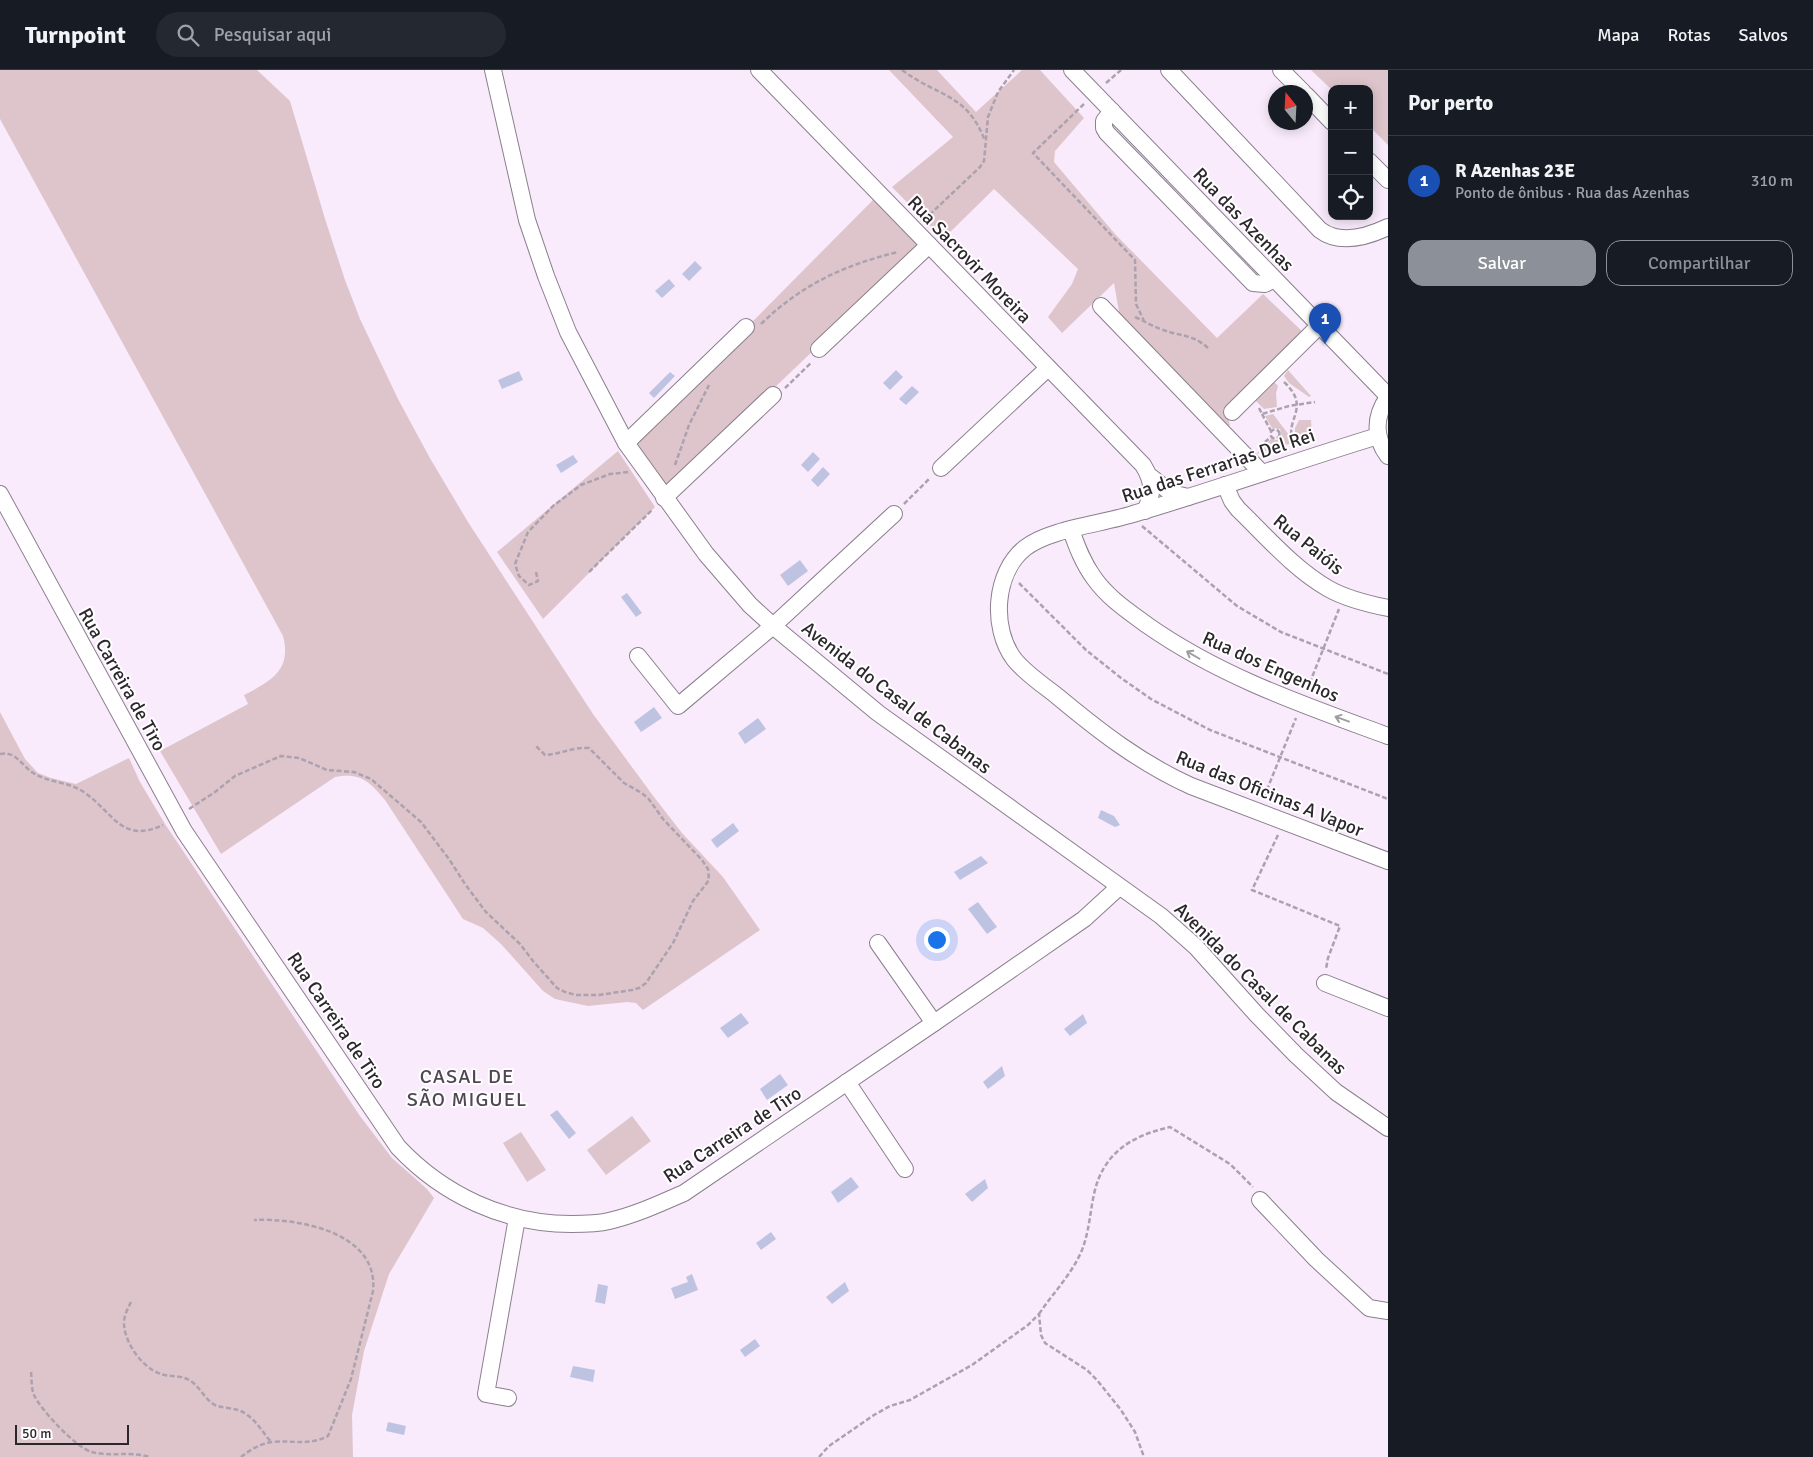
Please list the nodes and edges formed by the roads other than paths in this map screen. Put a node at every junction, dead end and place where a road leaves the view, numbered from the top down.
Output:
1 (493, 70) edge
2 (758, 70) edge
3 (1072, 70) edge
4 (1169, 70) edge
5 (1281, 70) edge
6 (1295, 85) edge
7 (1313, 103) edge
8 (1328, 118) edge
9 (1373, 165) edge
10 (1388, 180) edge
11 (1388, 227) edge
12 (929, 245) junction
13 (1101, 306) dead end
14 (1320, 325) junction
15 (752, 327) road end
16 (819, 349) road end
17 (1048, 368) junction
18 (773, 395) road end
19 (1388, 397) edge
20 (1232, 412) dead end
21 (1378, 436) junction
22 (626, 442) junction
23 (1388, 456) edge
24 (941, 468) dead end
25 (1262, 473) junction
26 (1151, 477) junction
27 (1225, 485) junction
28 (0, 494) edge
29 (1188, 497) junction
30 (664, 498) junction
31 (1137, 513) junction
32 (894, 514) dead end
33 (1071, 530) junction
34 (1388, 608) edge
35 (773, 626) junction
36 (638, 656) dead end
37 (1388, 736) edge
38 (1388, 861) edge
39 (1119, 887) junction
40 (878, 943) dead end
41 (1325, 983) dead end
42 (1388, 1008) edge
43 (934, 1023) junction
44 (847, 1082) junction
45 (1388, 1128) edge
46 (905, 1169) dead end
47 (1260, 1200) road end
48 (517, 1218) junction
49 (1388, 1311) edge
50 (508, 1398) dead end

1 - 22 street, Avenida do Casal de Cabanas
2 - 12 street, Rua Sacrovir Moreira
3 - 14 street, Rua das Azenhas
4 - 11 street
5 - 6 street
7 - 8 street
9 - 10 street
12 - 16 street
12 - 17 street, Rua Sacrovir Moreira
13 - 25 street
14 - 19 street, Rua das Azenhas
14 - 20 street
15 - 22 street
17 - 24 street
17 - 26 street, Rua Sacrovir Moreira
18 - 30 street
19 - 21 street, Rua das Azenhas
21 - 23 street
21 - 25 street, Rua das Ferrarias Del Rei
22 - 30 street, Avenida do Casal de Cabanas
25 - 27 street, Rua das Ferrarias Del Rei
26 - 29 street, Rua Sacrovir Moreira
26 - 31 street
27 - 29 street, Rua das Ferrarias Del Rei
27 - 34 street, Rua Paióis
28 - 48 street, Rua Carreira de Tiro
29 - 31 street, Rua das Ferrarias Del Rei
30 - 35 street, Avenida do Casal de Cabanas
31 - 33 street, Rua das Ferrarias Del Rei
32 - 35 street
37 -> 33 street, Rua dos Engenhos
33 - 38 street, Rua das Oficinas A Vapor
35 - 36 street
35 - 39 street, Avenida do Casal de Cabanas
39 - 43 street, Rua Carreira de Tiro
39 - 45 street, Avenida do Casal de Cabanas
40 - 43 street
41 - 42 street
43 - 44 street, Rua Carreira de Tiro
44 - 46 street
44 - 48 street, Rua Carreira de Tiro
47 - 49 street
48 - 50 street

